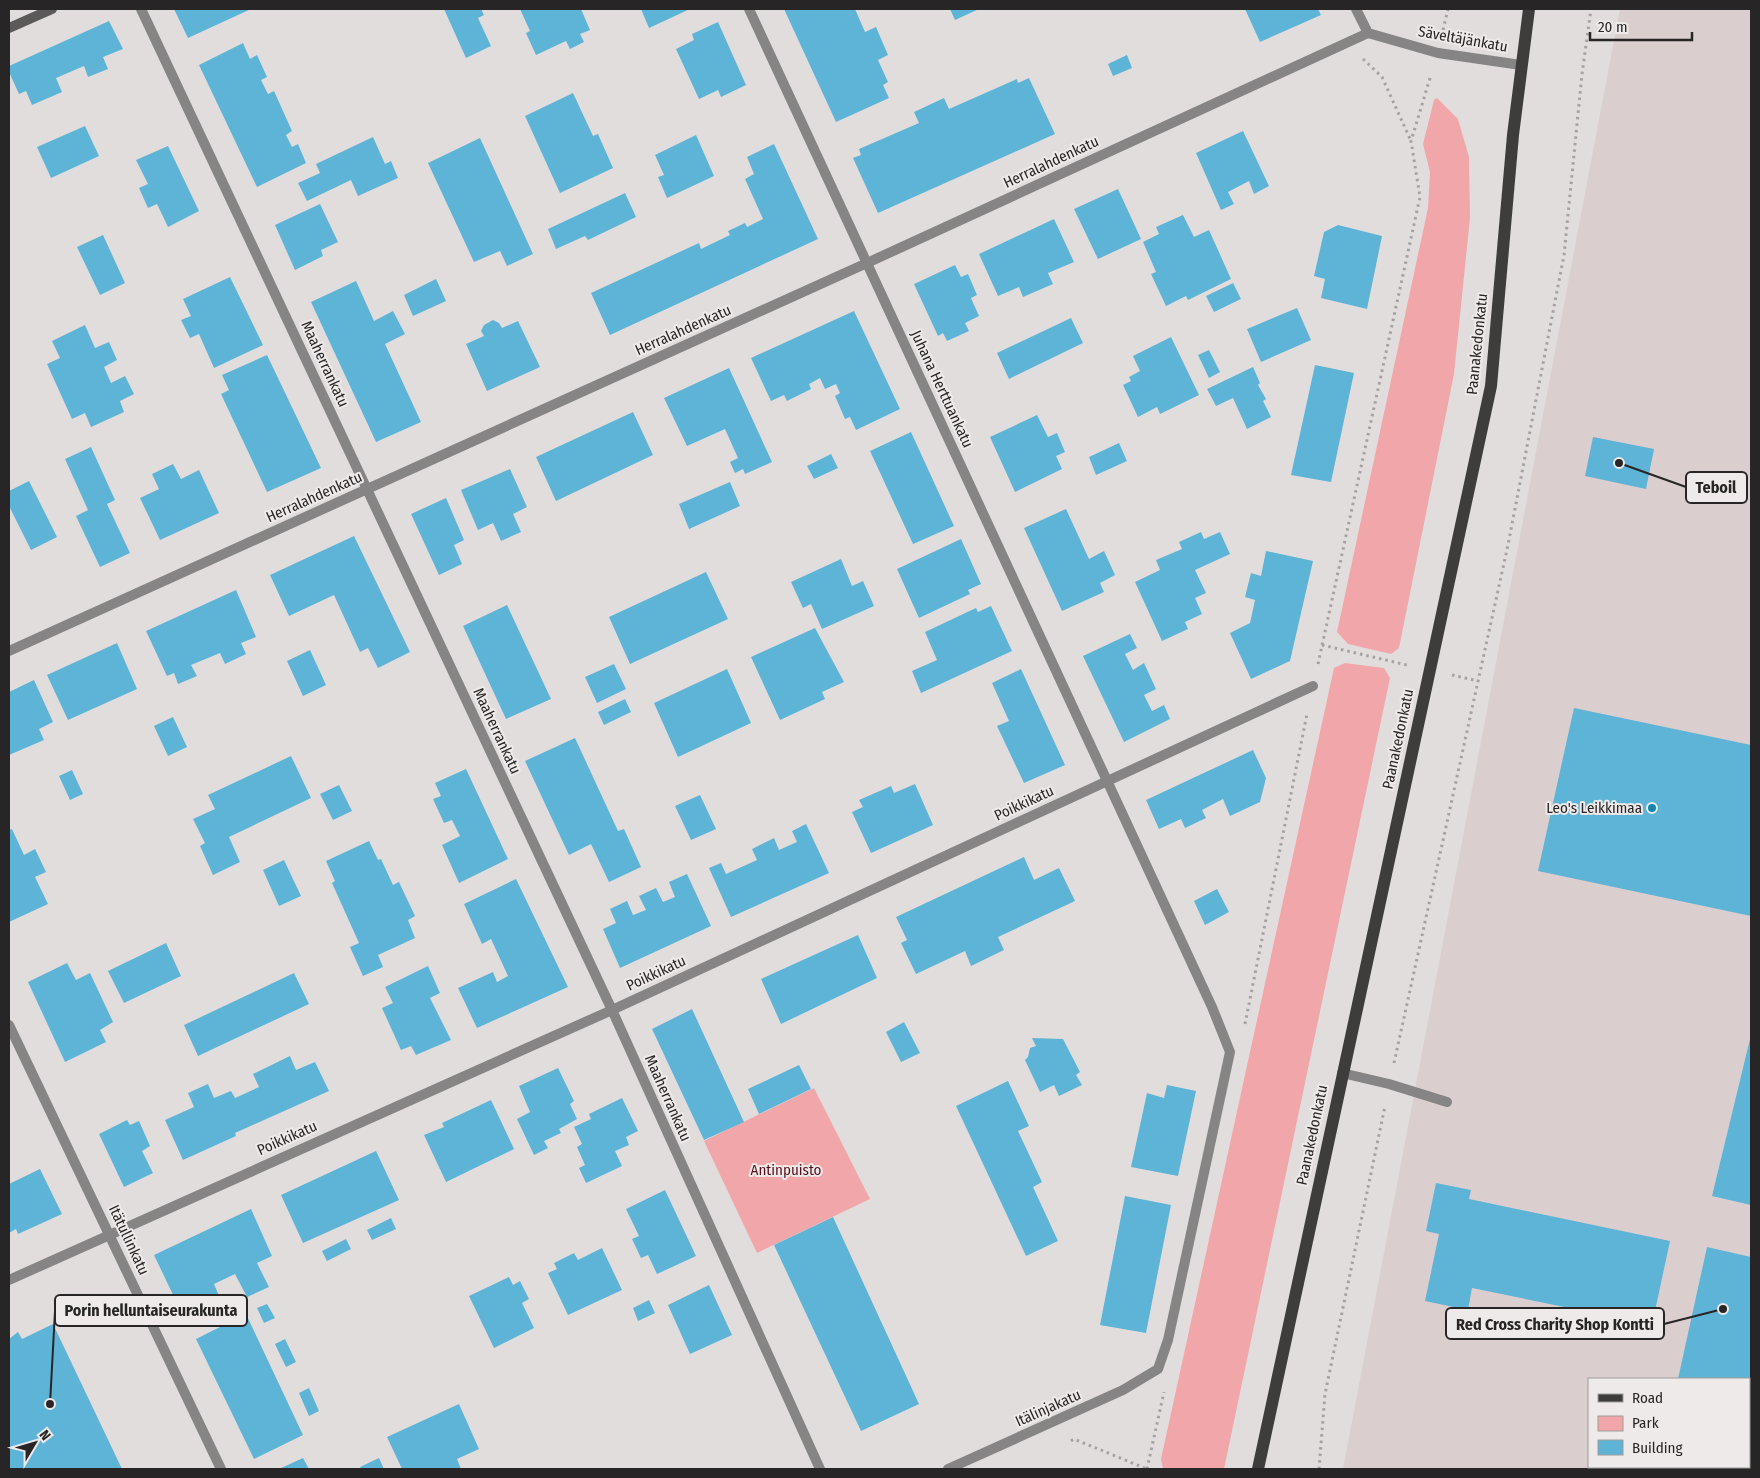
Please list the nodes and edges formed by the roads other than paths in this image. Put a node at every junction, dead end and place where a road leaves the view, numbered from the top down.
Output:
1 (52, 9) edge
2 (141, 9) edge
3 (749, 9) edge
4 (1356, 9) edge
5 (1529, 9) edge
6 (9, 28) edge
7 (1368, 33) junction
8 (1521, 65) junction
9 (867, 263) junction
10 (367, 489) junction
11 (9, 651) edge
12 (1313, 686) road end
13 (1107, 782) junction
14 (612, 1010) junction
15 (9, 1025) edge
16 (1342, 1073) junction
17 (1447, 1102) dead end
18 (110, 1234) junction
19 (9, 1280) edge
20 (221, 1469) edge
21 (820, 1469) edge
22 (948, 1469) edge
23 (1258, 1469) edge

1 - 6 street
2 - 10 street, Maaherrankatu
3 - 9 street, Juhana Herttuankatu
4 - 7 street
5 - 8 main road, Paanakedonkatu
7 - 8 street, Säveltäjänkatu
7 - 9 street, Herralahdenkatu
8 - 16 main road, Paanakedonkatu
9 - 10 street, Herralahdenkatu
9 - 13 street, Juhana Herttuankatu
10 - 11 street, Herralahdenkatu
10 - 14 street, Maaherrankatu
12 - 13 street, Poikkikatu
13 - 14 street, Poikkikatu
13 - 22 street, Itälinjakatu
14 - 18 street, Poikkikatu
14 - 21 street, Maaherrankatu
15 - 18 street, Itätullinkatu
16 - 17 street
16 - 23 main road, Paanakedonkatu
18 - 19 street, Poikkikatu
18 - 20 street, Itätullinkatu

